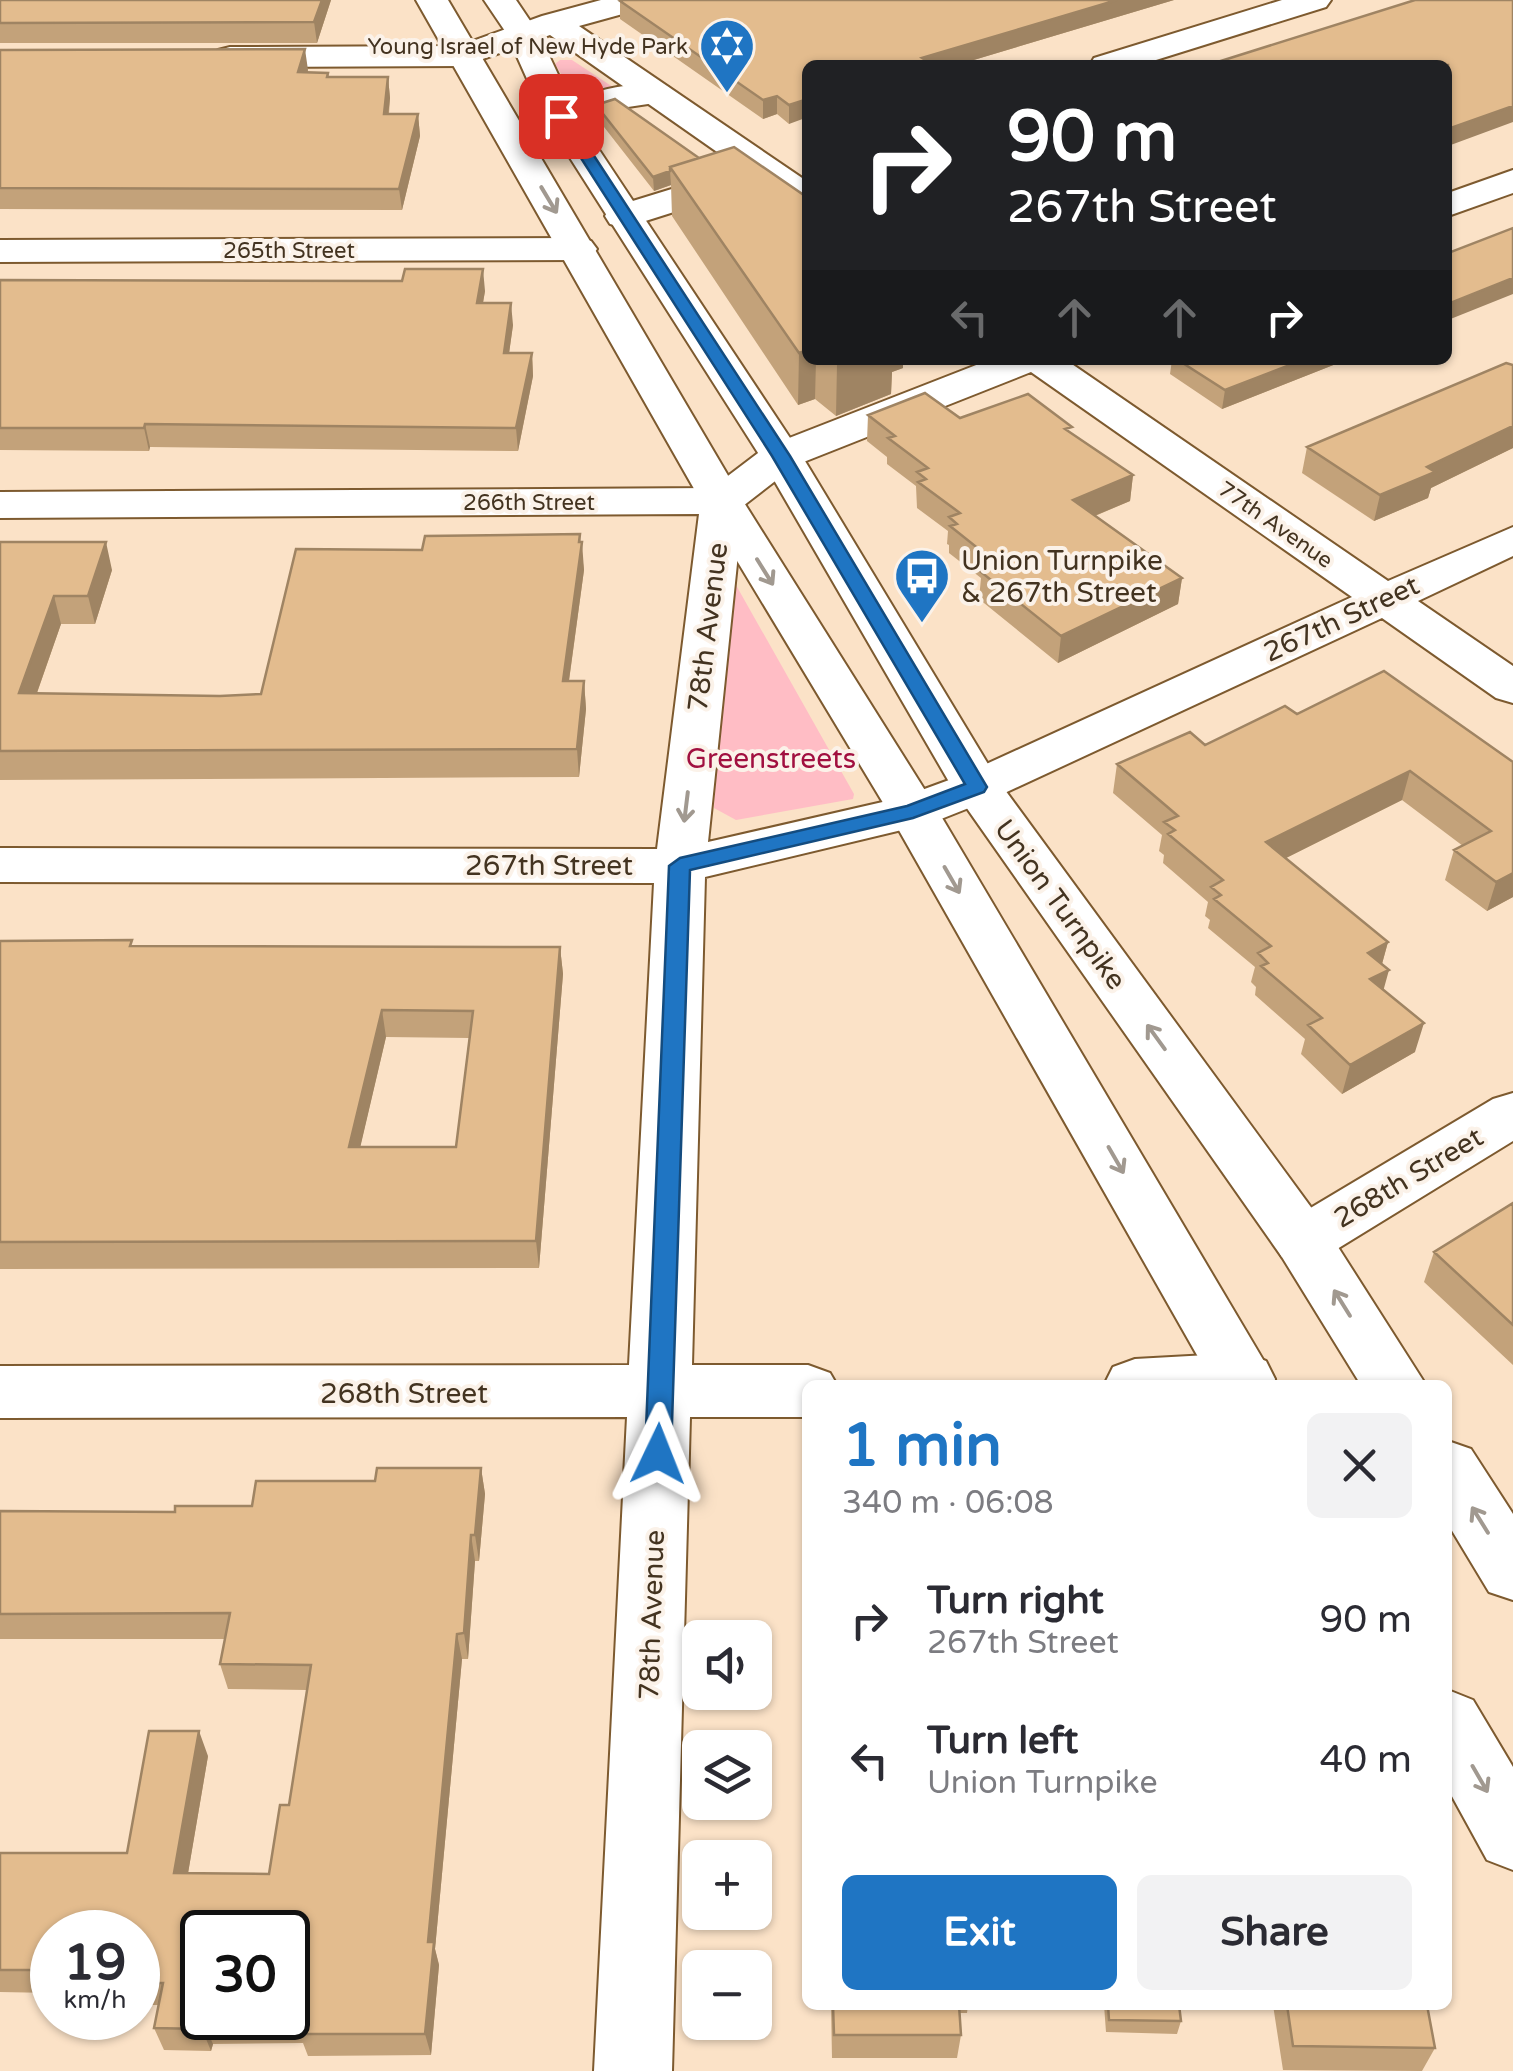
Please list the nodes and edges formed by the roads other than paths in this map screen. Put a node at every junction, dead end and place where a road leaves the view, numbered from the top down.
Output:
1 (432, 0) edge
2 (500, 0) edge
3 (638, 0) edge
4 (1315, 0) edge
5 (538, 28) junction
6 (464, 56) junction
7 (194, 57) edge
8 (1122, 60) edge
9 (656, 94) junction
10 (561, 116) junction
11 (802, 160) edge
12 (767, 171) junction
13 (1513, 182) edge
14 (802, 195) edge
15 (1452, 205) edge
16 (623, 216) junction
17 (578, 250) junction
18 (0, 251) edge
19 (1012, 365) edge
20 (1047, 365) edge
21 (781, 456) junction
22 (722, 501) junction
23 (0, 505) edge
24 (1513, 540) edge
25 (1382, 597) junction
26 (1513, 688) edge
27 (977, 787) junction
28 (913, 811) junction
29 (0, 865) edge
30 (680, 866) junction
31 (1513, 1114) edge
32 (1303, 1240) junction
33 (1245, 1380) edge
34 (1392, 1380) edge
35 (802, 1391) edge
36 (0, 1392) edge
37 (660, 1394) junction
38 (1452, 1474) edge
39 (1513, 1571) edge
40 (1452, 1730) edge
41 (1513, 1835) edge
42 (633, 2071) edge

1 - 6 street
2 - 5 street, Union Turnpike
3 - 5 street
4 - 8 street
5 - 6 street
5 - 9 street
5 - 10 street, Union Turnpike
6 - 7 street
6 -> 17 street
9 - 10 street
9 - 12 street
10 - 16 street, Union Turnpike
11 - 12 street
12 - 14 street
12 - 16 street
13 - 15 street
16 - 21 street, Union Turnpike
17 - 18 street, 265th Street
17 - 22 street
19 - 21 street
20 - 25 street, 77th Avenue
21 - 22 street
21 - 27 street, Union Turnpike
22 - 23 street, 266th Street
22 -> 28 street
22 -> 30 street, 78th Avenue
24 - 25 street, 267th Street
25 - 26 street, 77th Avenue
25 - 27 street, 267th Street
27 - 28 street, 267th Street
32 -> 27 street, Union Turnpike
28 - 30 street, 267th Street
28 -> 33 street
29 - 30 street, 267th Street
30 - 37 street, 78th Avenue
31 - 32 street, 268th Street
34 -> 32 street, Union Turnpike
35 - 37 street, 268th Street
36 - 37 street, 268th Street
37 - 42 street, 78th Avenue
39 -> 38 street
40 -> 41 street

